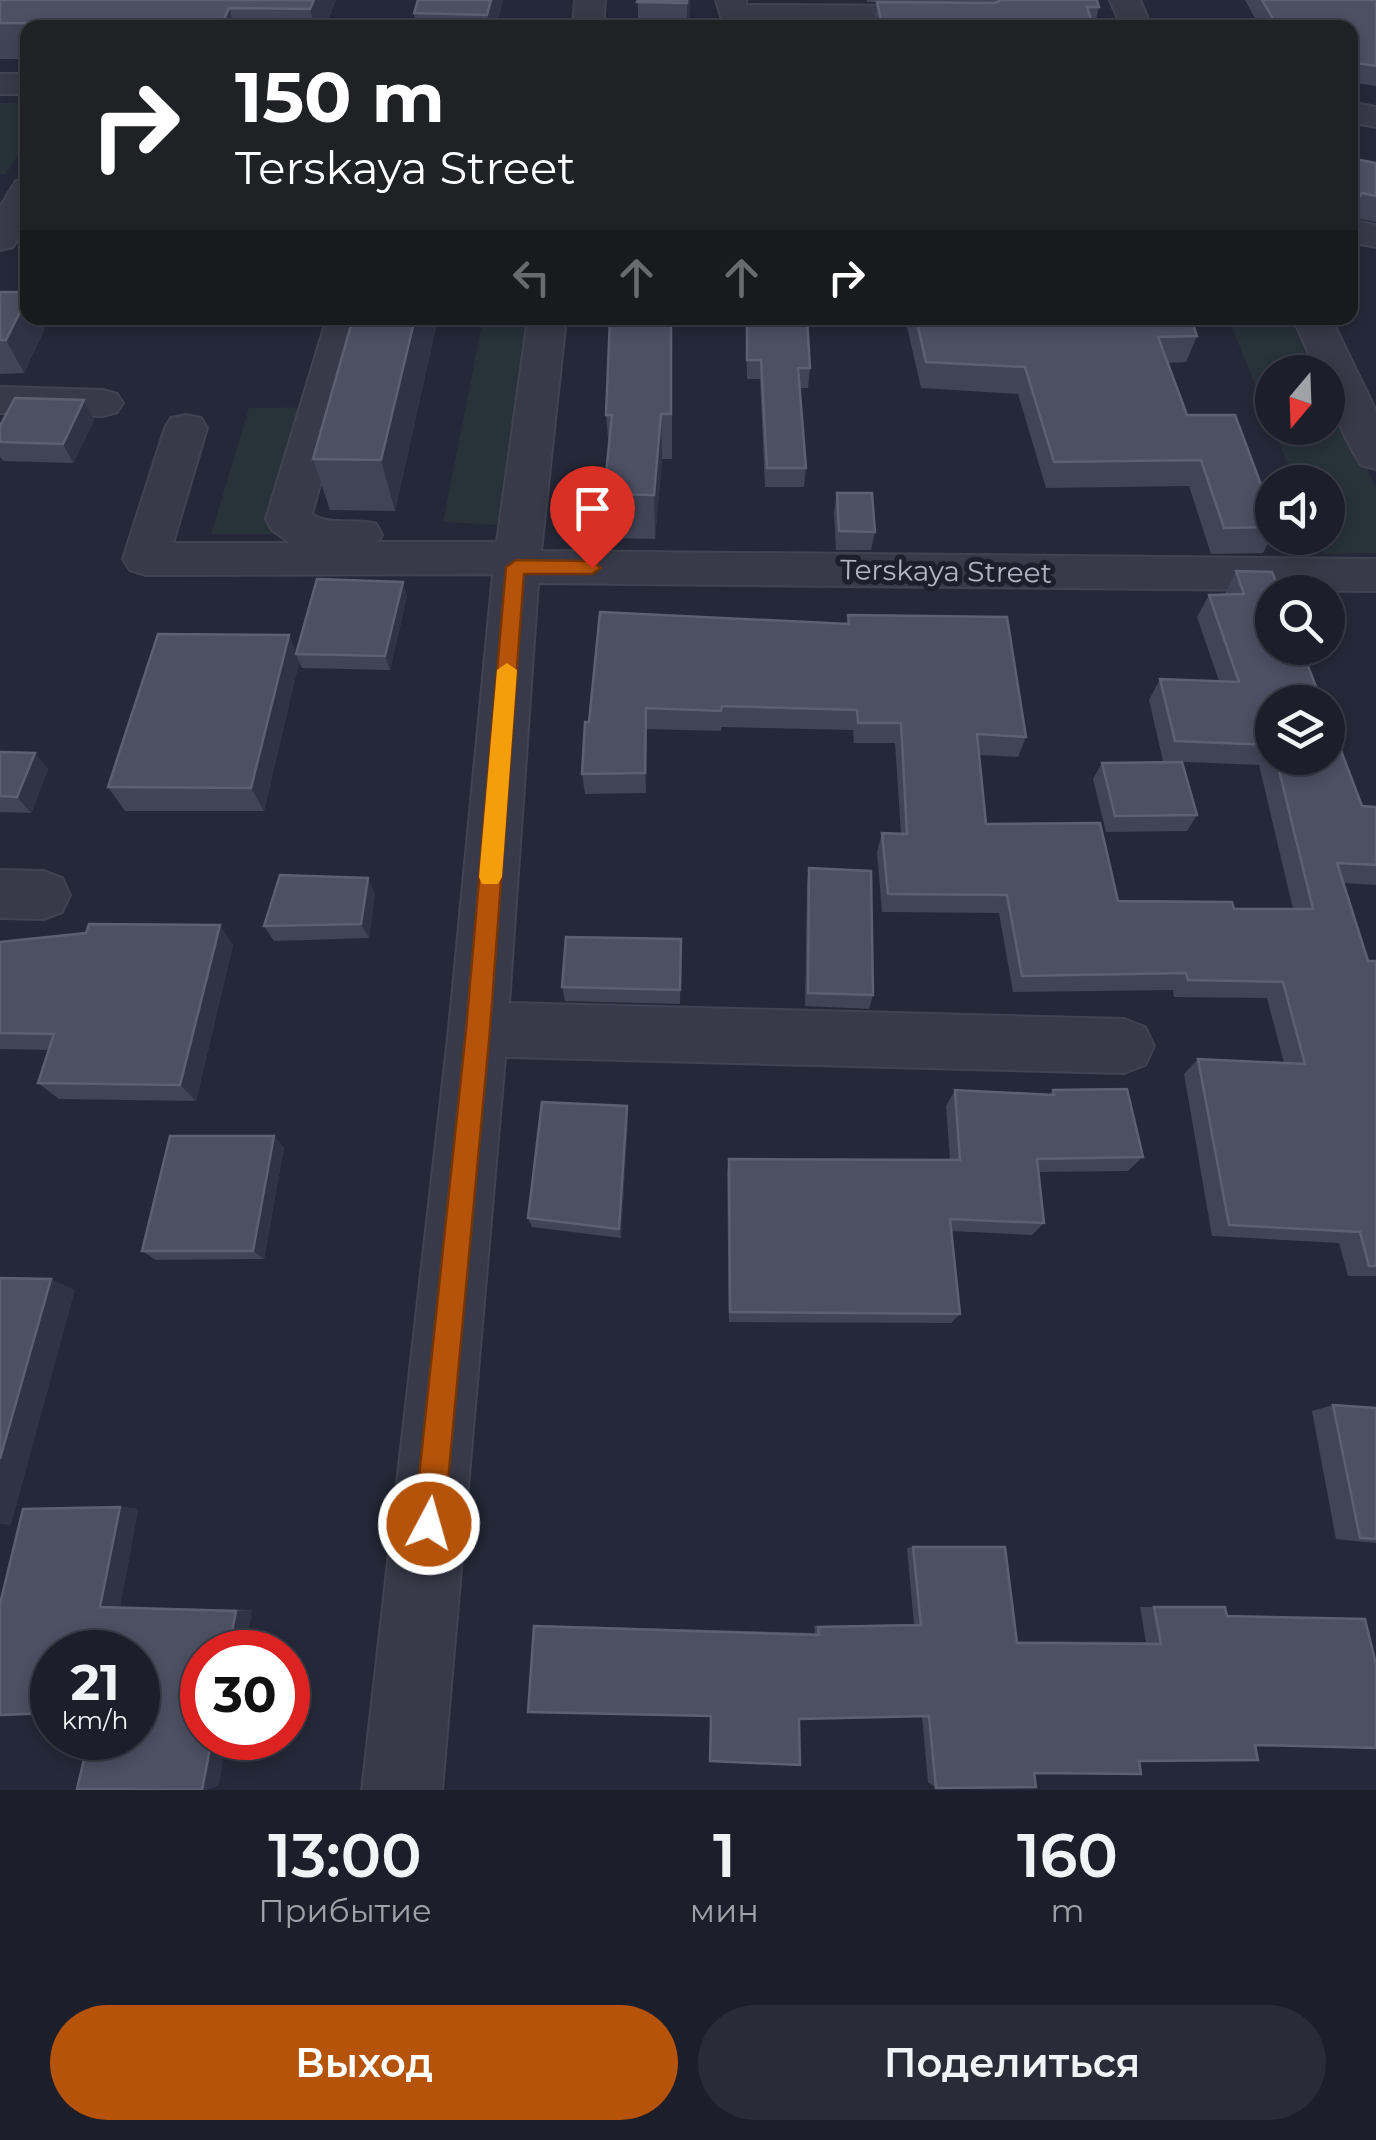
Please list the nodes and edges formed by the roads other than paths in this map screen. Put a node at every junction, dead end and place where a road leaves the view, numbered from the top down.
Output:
1 (731, 0) edge
2 (989, 15) edge
3 (20, 200) edge
4 (0, 239) edge
5 (344, 325) edge
6 (545, 325) edge
7 (1316, 328) edge
8 (1376, 351) edge
9 (0, 400) edge
10 (102, 403) dead end
11 (186, 428) dead end
12 (1376, 455) edge
13 (517, 554) junction
14 (1376, 575) edge
15 (478, 1030) junction
16 (1124, 1046) dead end
17 (402, 1790) edge

1 - 2 street
3 - 4 street
5 - 13 street
6 - 13 street
7 - 8 street
7 - 12 street
9 - 10 street
11 - 13 street
13 - 14 street, Terskaya Street
13 - 15 street
15 - 16 street
15 - 17 street

